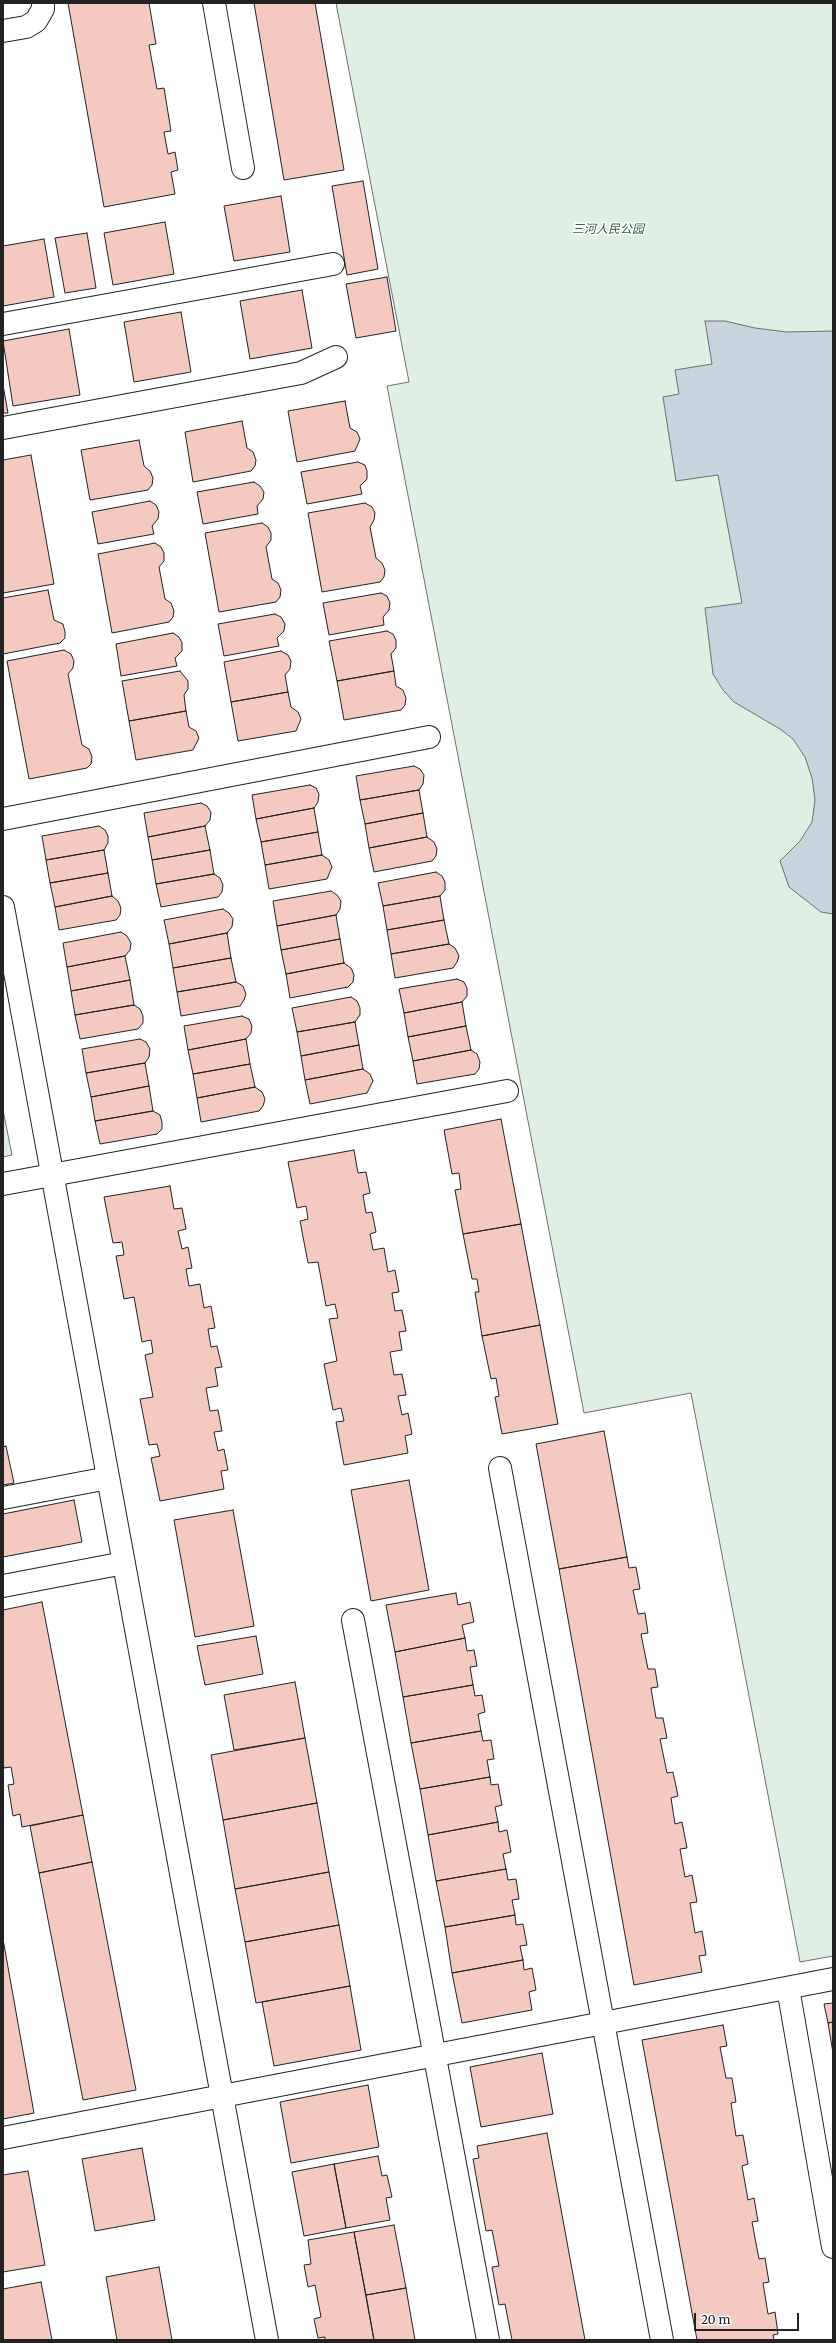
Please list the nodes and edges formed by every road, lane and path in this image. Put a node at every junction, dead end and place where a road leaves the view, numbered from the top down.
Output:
1 (43, 3) edge
2 (214, 3) edge
3 (3, 31) edge
4 (243, 168) dead end
5 (333, 264) dead end
6 (3, 324) edge
7 (336, 357) dead end
8 (3, 428) edge
9 (429, 737) dead end
10 (3, 819) edge
11 (3, 907) edge
12 (507, 1091) dead end
13 (52, 1175) junction
14 (3, 1184) edge
15 (500, 1468) dead end
16 (108, 1478) junction
17 (3, 1498) edge
18 (124, 1563) junction
19 (3, 1586) edge
20 (353, 1620) dead end
21 (833, 1979) edge
22 (788, 1988) junction
23 (604, 2023) junction
24 (435, 2056) junction
25 (222, 2096) junction
26 (3, 2138) edge
27 (833, 2247) edge
28 (267, 2340) edge
29 (488, 2340) edge
30 (662, 2340) edge

1 - 3 street
2 - 4 street
5 - 6 street
7 - 8 street
9 - 10 street
11 - 13 street
12 - 13 street
13 - 14 street
13 - 16 street
15 - 23 street
16 - 17 street
16 - 18 street
18 - 19 street
18 - 25 street
20 - 24 street
21 - 22 street
22 - 23 street
22 - 27 street
23 - 24 street
23 - 30 street
24 - 25 street
24 - 29 street
25 - 26 street
25 - 28 street

